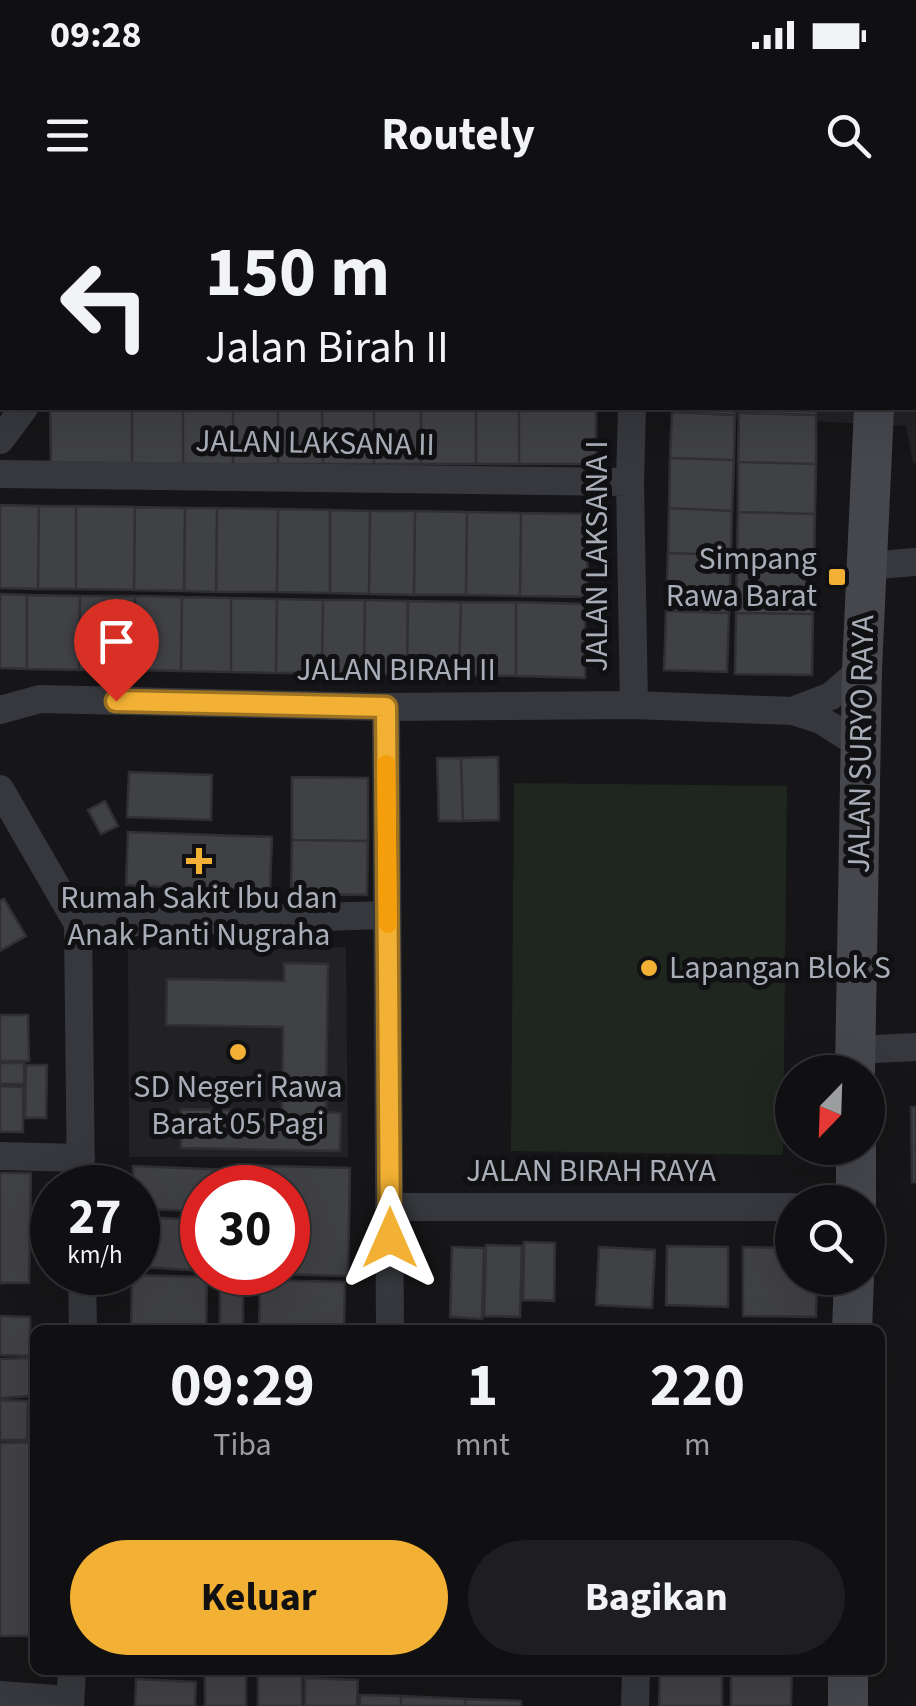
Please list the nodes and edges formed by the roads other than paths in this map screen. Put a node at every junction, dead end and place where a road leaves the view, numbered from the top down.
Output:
1 (22, 410) edge
2 (632, 410) edge
3 (873, 410) edge
4 (0, 440) edge
5 (0, 474) edge
6 (630, 482) junction
7 (916, 562) edge
8 (866, 566) junction
9 (862, 670) junction
10 (634, 705) junction
11 (386, 707) junction
12 (0, 710) edge
13 (792, 711) junction
14 (860, 744) junction
15 (0, 789) edge
16 (388, 916) junction
17 (78, 924) junction
18 (916, 1046) edge
19 (855, 1055) edge
20 (879, 1055) edge
21 (0, 1156) edge
22 (81, 1158) junction
23 (81, 1165) edge
24 (775, 1206) edge
25 (390, 1207) junction
26 (82, 1295) edge
27 (853, 1295) edge
28 (82, 1325) edge
29 (390, 1325) edge
30 (852, 1325) edge
31 (70, 1675) edge
32 (636, 1675) edge
33 (848, 1675) edge
34 (0, 1695) edge
35 (58, 1703) edge
36 (635, 1706) edge
37 (848, 1706) edge

1 - 4 street
2 - 6 street, JALAN LAKSANA I
3 - 8 main road, JALAN SURYO RAYA
5 - 6 street, JALAN LAKSANA II
6 - 10 street, JALAN LAKSANA I
7 - 8 street
8 - 9 main road, JALAN SURYO RAYA
9 - 13 street, JALAN BIRAH II
9 - 14 main road, JALAN SURYO RAYA
10 - 11 street, JALAN BIRAH II
10 - 13 street, JALAN BIRAH II
11 - 12 street, JALAN BIRAH II
11 - 16 street
13 - 14 street, JALAN BIRAH II
14 - 19 main road, JALAN SURYO RAYA
15 - 17 street
16 - 17 street
16 - 25 street
17 - 22 street
18 - 20 street
21 - 22 street
22 - 23 street
24 - 25 street, JALAN BIRAH RAYA
25 - 29 street
26 - 28 street
27 - 30 main road
31 - 35 street
32 - 36 street
33 - 37 main road
34 - 35 street

